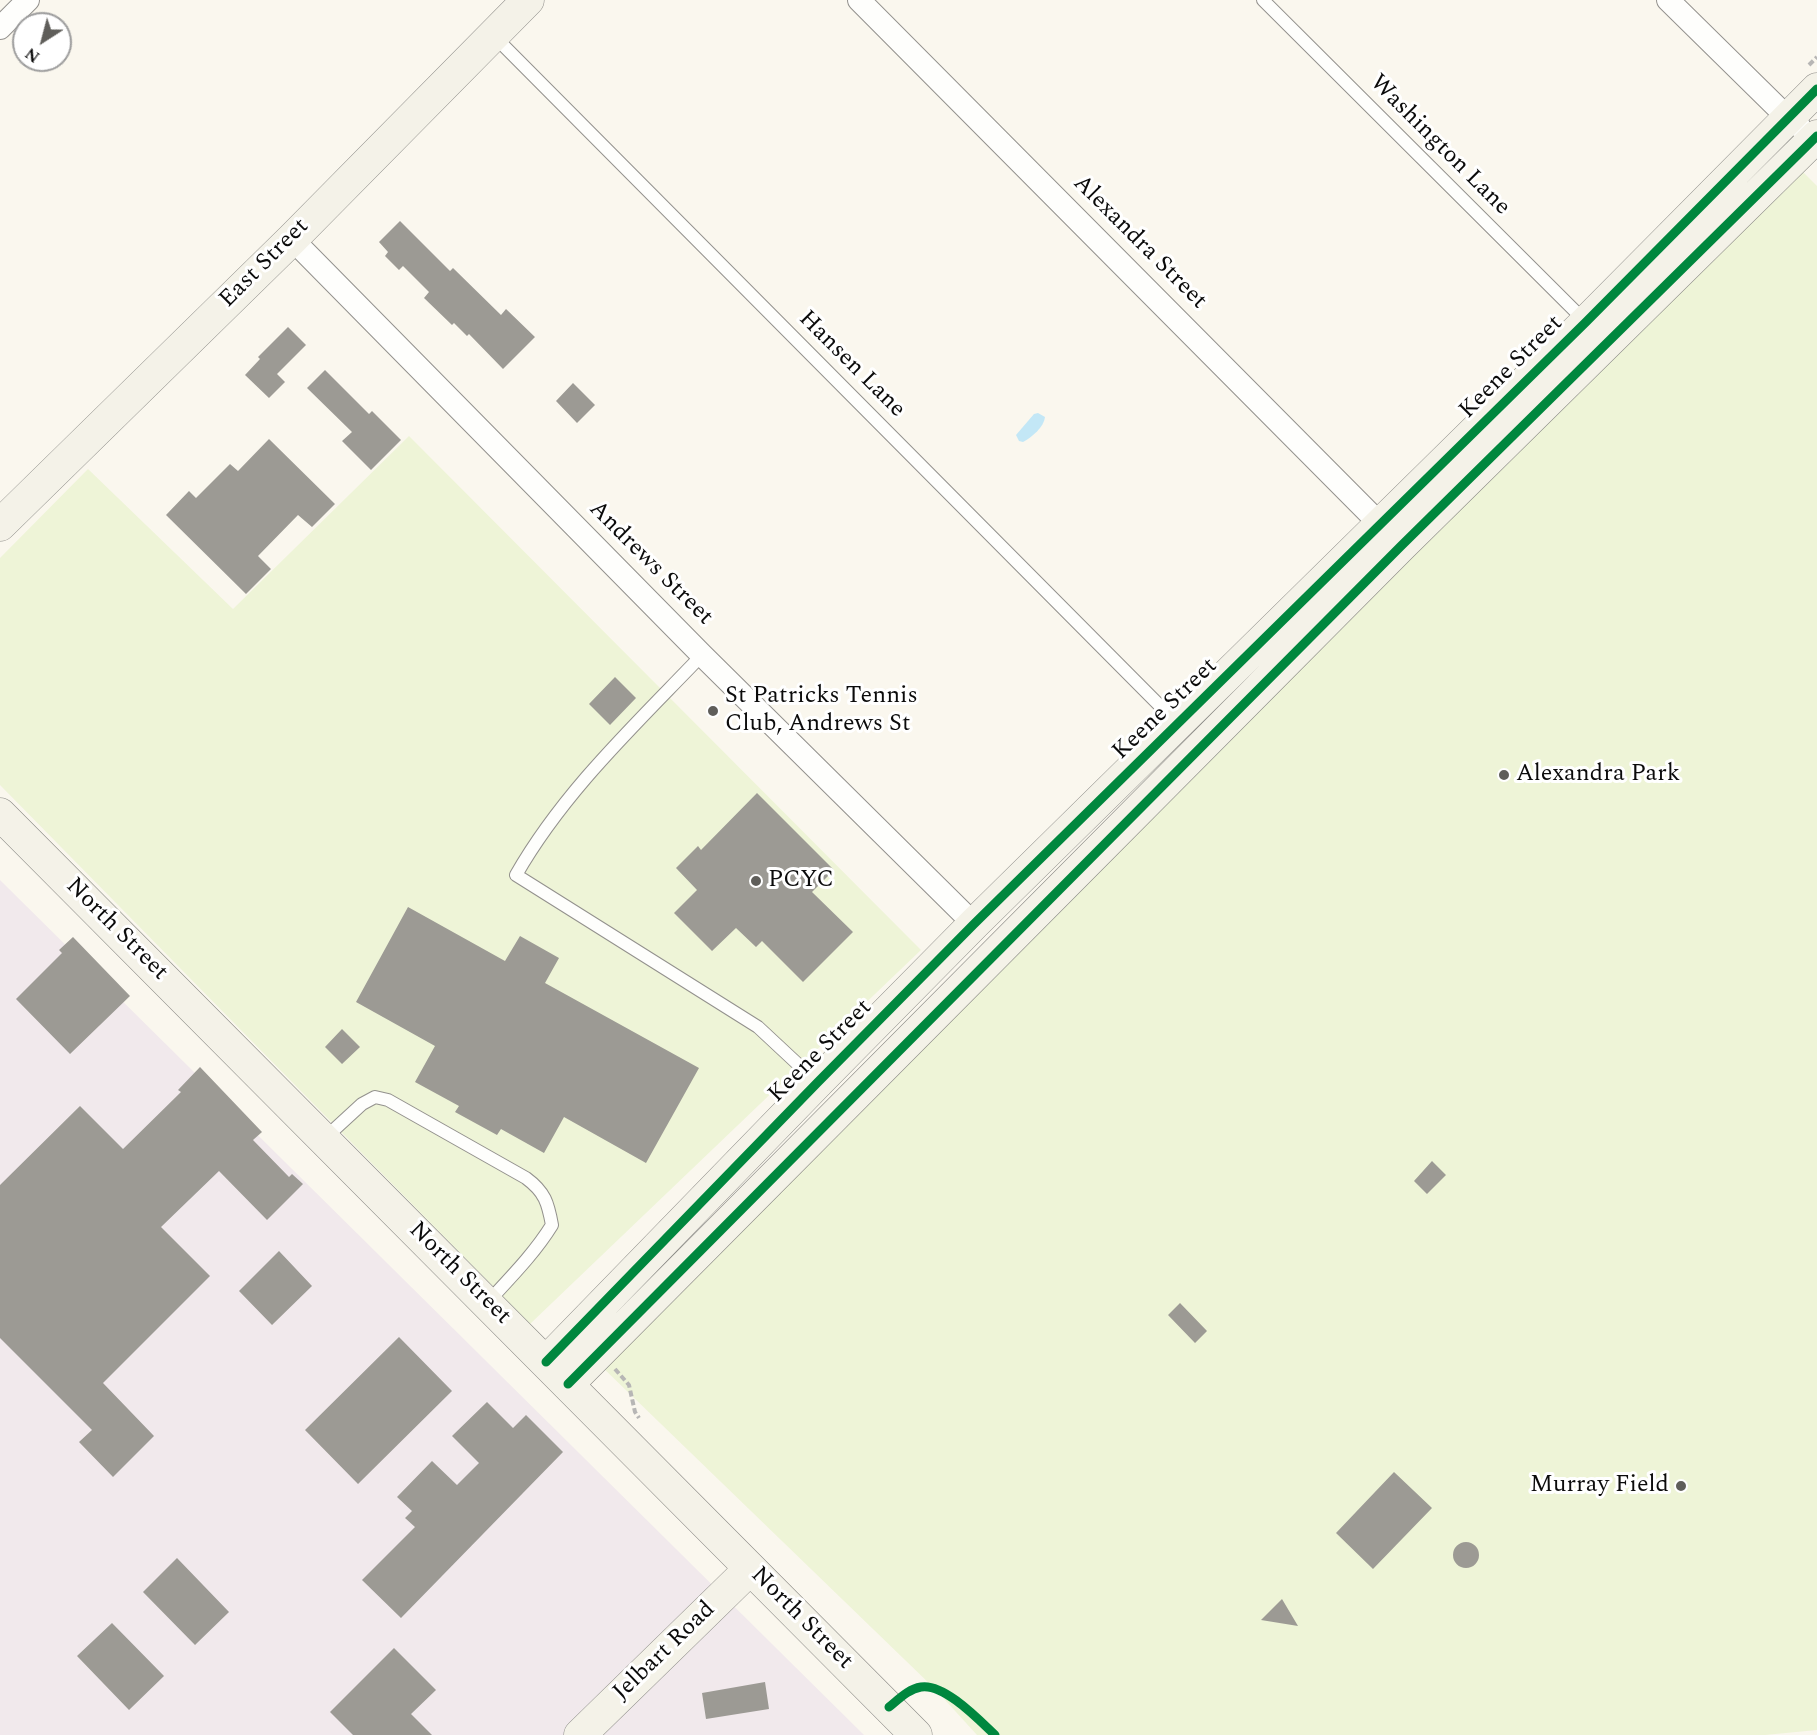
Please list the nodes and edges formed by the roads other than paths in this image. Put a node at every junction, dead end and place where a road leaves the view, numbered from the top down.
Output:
1 (28, 0) edge
2 (528, 0) edge
3 (859, 0) edge
4 (1263, 0) edge
5 (1668, 0) edge
6 (0, 28) edge
7 (493, 35) junction
8 (1817, 89) edge
9 (1788, 118) junction
10 (1816, 138) edge
11 (292, 239) junction
12 (1586, 322) junction
13 (0, 525) edge
14 (1391, 535) junction
15 (702, 656) junction
16 (1178, 725) junction
17 (0, 814) edge
18 (974, 924) junction
19 (1000, 949) junction
20 (818, 1082) junction
21 (324, 1139) junction
22 (487, 1303) junction
23 (546, 1362) junction
24 (568, 1384) junction
25 (750, 1569) junction
26 (580, 1735) edge
27 (916, 1735) edge

1 - 6 street
2 - 7 street, East Street
3 - 14 street, Alexandra Street
4 - 12 lane, Washington Lane
5 - 9 street
7 - 11 street, East Street
7 - 16 lane, Hansen Lane
8 - 9 street, Keene Street
9 - 10 street
9 - 12 street, Keene Street
10 - 14 street, Keene Street
11 - 13 street, East Street
11 - 15 street, Andrews Street
12 - 14 street, Keene Street
14 - 16 street, Keene Street
14 - 19 street, Keene Street
15 - 18 street, Andrews Street
15 - 20 lane
16 - 18 street, Keene Street
17 - 21 street, North Street
18 - 19 street
18 - 20 street, Keene Street
19 - 24 street, Keene Street
20 - 23 street, Keene Street
21 - 22 street, North Street
21 - 22 lane
22 - 23 street, North Street
23 - 24 street, North Street
24 - 25 street, North Street
25 - 26 street, Jelbart Road
25 - 27 street, North Street

